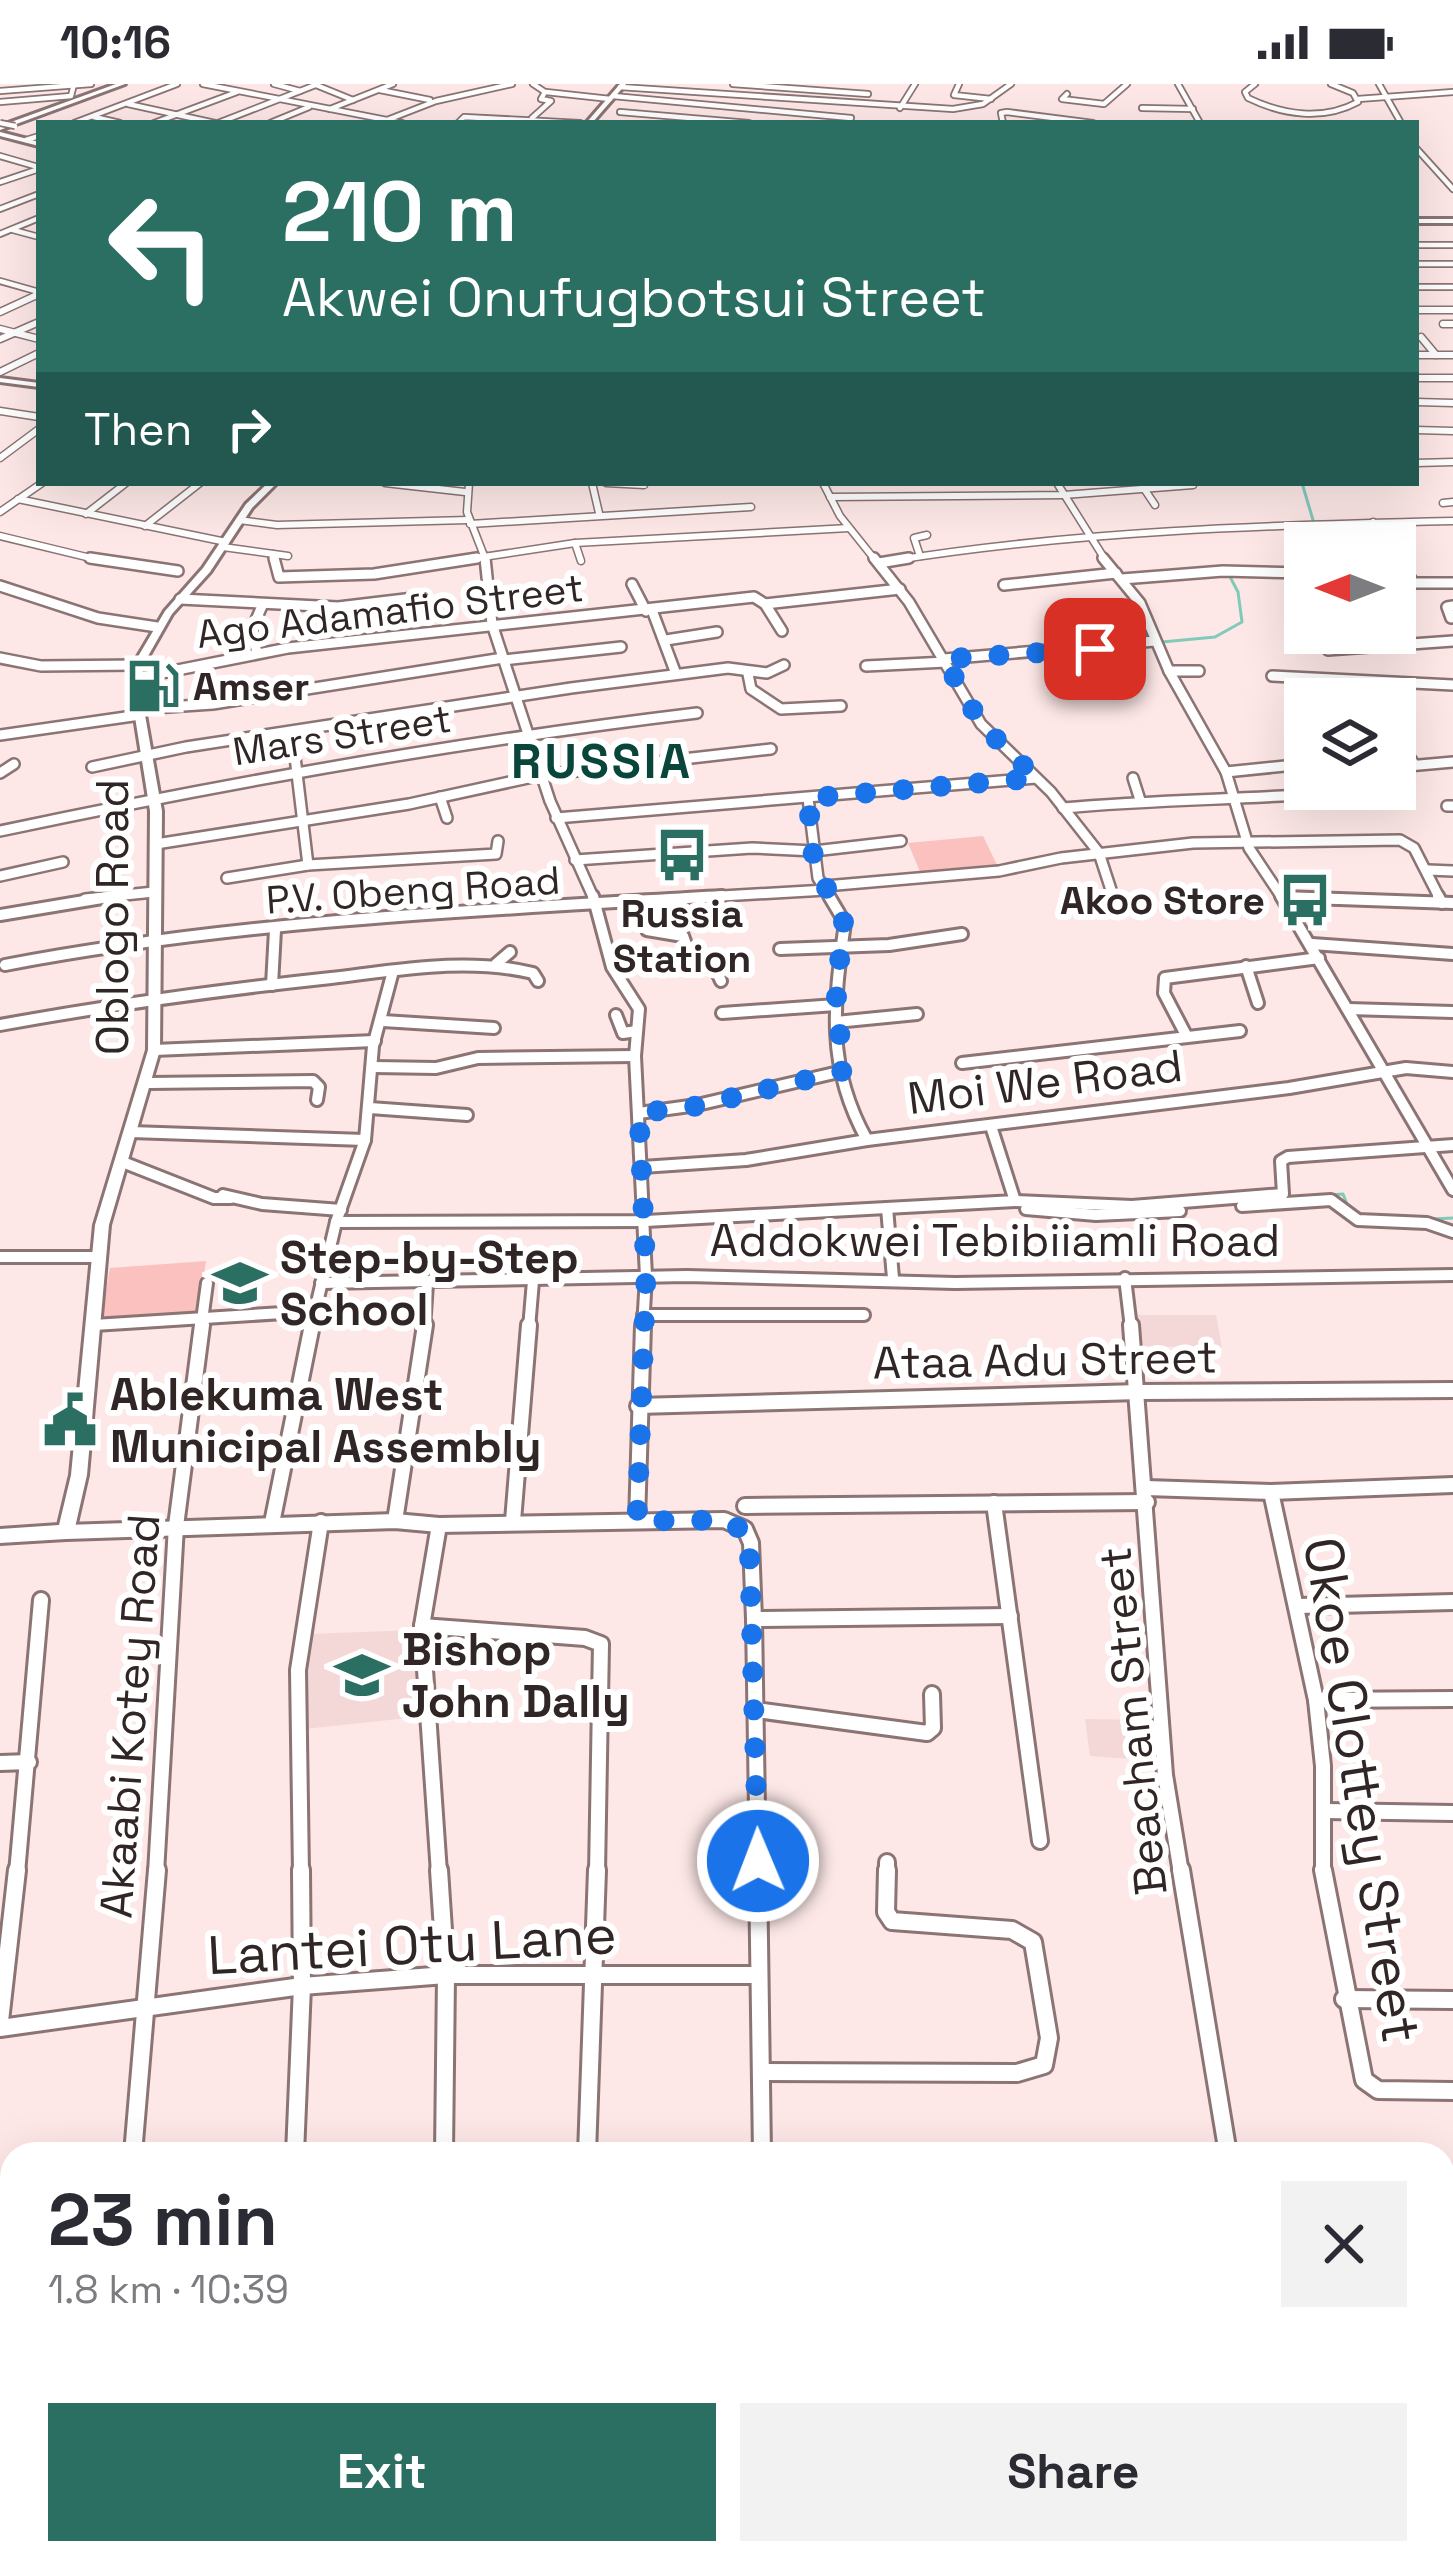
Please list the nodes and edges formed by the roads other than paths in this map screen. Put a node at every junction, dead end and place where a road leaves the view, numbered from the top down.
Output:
1 (91, 84) edge
2 (118, 84) edge
3 (177, 84) edge
4 (202, 84) edge
5 (231, 84) edge
6 (274, 84) edge
7 (317, 84) edge
8 (454, 84) edge
9 (512, 84) edge
10 (533, 84) edge
11 (705, 84) edge
12 (733, 84) edge
13 (874, 84) edge
14 (915, 84) edge
15 (959, 84) edge
16 (1011, 84) edge
17 (1127, 84) edge
18 (1178, 84) edge
19 (1255, 84) edge
20 (1331, 84) edge
21 (1379, 84) edge
22 (74, 85) edge
23 (390, 85) edge
24 (378, 87) edge
25 (1452, 87) edge
26 (221, 88) junction
27 (584, 89) dead end
28 (485, 90) junction
29 (0, 91) edge
30 (300, 91) junction
31 (617, 91) edge
32 (239, 92) junction
33 (546, 92) junction
34 (697, 92) junction
35 (868, 94) junction
36 (1067, 94) dead end
37 (748, 98) junction
38 (1358, 98) junction
39 (1387, 98) junction
40 (992, 99) junction
41 (278, 100) junction
42 (353, 100) junction
43 (436, 101) junction
44 (0, 102) edge
45 (126, 104) junction
46 (686, 104) junction
47 (861, 105) junction
48 (310, 106) junction
49 (469, 107) dead end
50 (900, 108) junction
51 (737, 109) junction
52 (953, 109) junction
53 (1193, 109) junction
54 (329, 110) junction
55 (620, 112) dead end
56 (178, 114) junction
57 (674, 116) junction
58 (93, 117) junction
59 (282, 118) junction
60 (84, 120) edge
61 (106, 120) edge
62 (162, 120) edge
63 (203, 120) edge
64 (224, 120) edge
65 (277, 120) edge
66 (291, 120) edge
67 (372, 120) edge
68 (385, 120) edge
69 (461, 120) edge
70 (536, 120) edge
71 (589, 120) edge
72 (670, 120) edge
73 (711, 120) edge
74 (730, 120) edge
75 (849, 120) edge
76 (956, 120) edge
77 (1002, 120) edge
78 (1070, 120) edge
79 (1156, 120) edge
80 (1198, 120) edge
81 (1399, 120) edge
82 (15, 126) dead end
83 (0, 128) edge
84 (36, 140) edge
85 (1419, 151) edge
86 (0, 156) edge
87 (36, 167) edge
88 (36, 169) edge
89 (0, 182) edge
90 (1453, 189) edge
91 (36, 196) edge
92 (0, 209) edge
93 (36, 219) edge
94 (1419, 221) edge
95 (1453, 221) edge
96 (11, 230) junction
97 (0, 231) edge
98 (36, 236) edge
99 (1419, 244) edge
100 (1453, 245) edge
101 (1419, 264) edge
102 (1453, 264) edge
103 (0, 281) edge
104 (1453, 286) edge
105 (1419, 287) edge
106 (36, 292) edge
107 (36, 294) edge
108 (1419, 310) edge
109 (1453, 310) edge
110 (0, 312) edge
111 (36, 323) edge
112 (0, 329) edge
113 (15, 333) junction
114 (1421, 337) dead end
115 (36, 338) edge
116 (0, 339) edge
117 (36, 355) edge
118 (1419, 355) edge
119 (1436, 355) junction
120 (1453, 355) edge
121 (0, 376) edge
122 (1419, 378) edge
123 (1453, 378) edge
124 (36, 382) edge
125 (1419, 402) edge
126 (1453, 403) edge
127 (0, 411) edge
128 (36, 417) edge
129 (1419, 430) edge
130 (36, 431) edge
131 (1453, 431) edge
132 (0, 458) edge
133 (1453, 466) edge
134 (1419, 467) edge
135 (38, 486) edge
136 (122, 486) edge
137 (196, 486) edge
138 (270, 486) edge
139 (434, 486) edge
140 (593, 486) edge
141 (824, 486) edge
142 (1059, 486) edge
143 (1183, 486) edge
144 (467, 488) edge
145 (1145, 490) junction
146 (1064, 495) junction
147 (830, 497) junction
148 (18, 499) junction
149 (1155, 505) dead end
150 (751, 507) dead end
151 (0, 512) edge
152 (599, 513) junction
153 (86, 514) junction
154 (239, 520) junction
155 (1453, 520) edge
156 (729, 521) dead end
157 (469, 522) junction
158 (1373, 522) edge
159 (146, 526) junction
160 (1284, 527) edge
161 (849, 528) junction
162 (927, 535) dead end
163 (0, 536) edge
164 (735, 536) junction
165 (575, 543) junction
166 (1091, 543) junction
167 (224, 545) junction
168 (273, 554) junction
169 (287, 556) dead end
170 (920, 556) junction
171 (485, 558) junction
172 (581, 562) dead end
173 (879, 563) junction
174 (178, 571) dead end
175 (1227, 571) junction
176 (1284, 572) edge
177 (1119, 576) junction
178 (1416, 583) edge
179 (1453, 583) edge
180 (632, 584) dead end
181 (1004, 585) dead end
182 (0, 586) edge
183 (1231, 586) dead end
184 (900, 589) junction
185 (528, 596) dead end
186 (422, 597) dead end
187 (180, 599) junction
188 (489, 600) junction
189 (765, 604) junction
190 (262, 605) junction
191 (1453, 606) edge
192 (649, 610) junction
193 (1451, 618) edge
194 (492, 624) junction
195 (158, 627) junction
196 (717, 632) dead end
197 (782, 632) dead end
198 (666, 640) junction
199 (1155, 641) junction
200 (1453, 641) edge
201 (1416, 644) edge
202 (621, 647) dead end
203 (257, 652) junction
204 (0, 658) edge
205 (504, 659) junction
206 (945, 661) junction
207 (784, 665) dead end
208 (866, 666) dead end
209 (1169, 671) junction
210 (1198, 671) dead end
211 (137, 672) junction
212 (676, 674) junction
213 (748, 674) junction
214 (1273, 676) dead end
215 (1453, 685) edge
216 (516, 697) junction
217 (841, 706) dead end
218 (154, 709) dead end
219 (697, 713) dead end
220 (140, 715) junction
221 (292, 732) junction
222 (531, 733) junction
223 (0, 736) edge
224 (771, 748) dead end
225 (147, 756) junction
226 (1453, 762) edge
227 (14, 764) dead end
228 (1284, 765) edge
229 (1416, 765) edge
230 (92, 767) dead end
231 (0, 772) edge
232 (1226, 772) junction
233 (298, 773) junction
234 (542, 776) junction
235 (1036, 778) junction
236 (1133, 778) dead end
237 (440, 797) junction
238 (1236, 797) junction
239 (1284, 797) edge
240 (808, 798) junction
241 (155, 800) junction
242 (1139, 800) junction
243 (1063, 808) junction
244 (447, 818) dead end
245 (556, 818) junction
246 (303, 820) junction
247 (0, 831) edge
248 (499, 841) dead end
249 (1249, 841) junction
250 (901, 842) dead end
251 (156, 844) junction
252 (814, 851) junction
253 (1099, 854) junction
254 (575, 860) junction
255 (63, 862) dead end
256 (308, 865) junction
257 (1428, 870) junction
258 (1453, 871) edge
259 (0, 876) edge
260 (227, 878) dead end
261 (826, 888) junction
262 (154, 892) junction
263 (1282, 897) junction
264 (1115, 901) dead end
265 (1448, 903) edge
266 (641, 904) junction
267 (598, 907) junction
268 (0, 916) edge
269 (275, 930) junction
270 (962, 934) dead end
271 (151, 942) junction
272 (1312, 944) junction
273 (842, 946) junction
274 (779, 949) dead end
275 (511, 952) dead end
276 (1453, 954) edge
277 (1318, 958) junction
278 (496, 964) junction
279 (5, 965) dead end
280 (1246, 966) junction
281 (393, 970) junction
282 (538, 981) dead end
283 (721, 981) dead end
284 (272, 985) junction
285 (154, 997) junction
286 (1258, 1003) dead end
287 (836, 1005) junction
288 (1348, 1009) junction
289 (1453, 1012) edge
290 (722, 1013) dead end
291 (917, 1014) dead end
292 (616, 1015) dead end
293 (383, 1021) junction
294 (836, 1022) junction
295 (0, 1025) edge
296 (494, 1028) dead end
297 (637, 1031) junction
298 (1240, 1031) dead end
299 (1186, 1036) junction
300 (375, 1042) junction
301 (154, 1051) junction
302 (635, 1056) junction
303 (962, 1063) dead end
304 (374, 1067) junction
305 (843, 1071) junction
306 (1453, 1072) edge
307 (1385, 1073) junction
308 (148, 1082) junction
309 (317, 1100) dead end
310 (370, 1108) junction
311 (639, 1113) junction
312 (467, 1114) dead end
313 (991, 1126) junction
314 (131, 1132) junction
315 (365, 1139) junction
316 (867, 1140) junction
317 (1423, 1144) junction
318 (1453, 1144) edge
319 (120, 1161) junction
320 (642, 1167) junction
321 (1453, 1190) edge
322 (1016, 1204) junction
323 (887, 1208) junction
324 (339, 1216) junction
325 (646, 1221) junction
326 (1453, 1232) edge
327 (0, 1257) edge
328 (98, 1257) junction
329 (1453, 1275) edge
330 (646, 1276) junction
331 (893, 1278) junction
332 (1125, 1278) junction
333 (533, 1281) junction
334 (207, 1283) dead end
335 (321, 1283) junction
336 (427, 1284) junction
337 (314, 1311) junction
338 (864, 1315) dead end
339 (643, 1316) junction
340 (202, 1319) junction
341 (94, 1325) junction
342 (1453, 1390) edge
343 (1139, 1392) junction
344 (638, 1406) junction
345 (1453, 1485) edge
346 (1271, 1492) junction
347 (1147, 1495) junction
348 (994, 1503) junction
349 (745, 1506) dead end
350 (395, 1521) junction
351 (512, 1521) junction
352 (637, 1521) junction
353 (272, 1522) junction
354 (321, 1522) junction
355 (440, 1525) junction
356 (176, 1526) junction
357 (66, 1532) junction
358 (0, 1537) edge
359 (40, 1600) dead end
360 (1453, 1602) edge
361 (1299, 1606) junction
362 (1010, 1616) junction
363 (754, 1619) junction
364 (422, 1626) junction
365 (932, 1694) dead end
366 (1453, 1699) edge
367 (1316, 1700) junction
368 (756, 1710) junction
369 (28, 1762) junction
370 (0, 1763) edge
371 (1324, 1810) junction
372 (1453, 1813) edge
373 (1040, 1841) dead end
374 (887, 1862) dead end
375 (592, 1974) junction
376 (446, 1975) junction
377 (759, 1975) junction
378 (302, 1986) junction
379 (1345, 1999) junction
380 (1453, 2000) edge
381 (149, 2005) junction
382 (0, 2025) edge
383 (761, 2072) junction
384 (1453, 2091) edge
385 (134, 2142) edge
386 (296, 2142) edge
387 (444, 2142) edge
388 (587, 2142) edge
389 (762, 2142) edge
390 (1226, 2142) edge

1 - 22 street
2 - 83 highway
3 - 45 street
4 - 26 street
5 - 26 street
6 - 30 street
7 - 30 street
7 - 42 street
8 - 28 street
9 - 28 street
10 - 33 street
11 - 34 street
12 - 35 street
13 - 35 street
14 - 50 street
15 - 40 street
16 - 40 street
17 - 36 street
18 - 53 street
19 - 38 street
20 - 38 street
21 - 39 street
22 - 29 street
22 - 44 street
23 - 24 street
24 - 42 street
24 - 43 street
25 - 39 street
26 - 32 street
27 - 31 street
28 - 43 street
30 - 41 street
31 - 33 street
31 - 34 street
31 - 46 street
31 - 71 main road
32 - 41 street
32 - 56 street
33 - 70 street
34 - 37 street
34 - 46 street
35 - 47 street
37 - 47 street
37 - 51 street
38 - 39 street
39 - 81 street
40 - 52 street
41 - 48 street
41 - 64 street
42 - 54 street
43 - 68 street
45 - 56 street
45 - 58 street
46 - 51 street
46 - 57 street
47 - 50 street
47 - 75 street
48 - 54 street
48 - 59 street
49 - 69 street
50 - 52 street
51 - 74 street
51 - 75 street
52 - 76 street
53 - 79 street
53 - 80 street
54 - 67 street
55 - 57 street
56 - 62 street
56 - 63 street
57 - 72 street
57 - 73 street
58 - 60 street
58 - 61 street
59 - 65 street
59 - 66 street
69 - 70 street
77 - 78 street
82 - 83 street, bridge
83 - 84 main road
85 - 90 street
86 - 87 street
88 - 89 street
91 - 92 street
93 - 96 street
94 - 95 main road
96 - 97 street
96 - 98 street
99 - 100 street
101 - 102 street
103 - 106 street
104 - 105 street
107 - 110 street
108 - 109 street
111 - 113 street
112 - 113 street
113 - 115 street
113 - 116 street
114 - 119 street
117 - 121 street
118 - 119 street
119 - 120 street
121 - 124 main road
122 - 123 street
125 - 126 street
127 - 128 street
129 - 131 street
130 - 132 street
133 - 134 street
135 - 148 street
136 - 153 street
137 - 159 street
138 - 154 main road
139 - 144 street
140 - 152 street
141 - 147 street
142 - 146 street
143 - 145 street
144 - 157 street
145 - 146 street
145 - 149 street
146 - 147 street
146 - 166 street
147 - 161 street
148 - 151 street
148 - 153 street
150 - 152 street
152 - 157 street
153 - 159 street
154 - 157 street
154 - 167 main road
155 - 158 street
156 - 164 street
157 - 171 street
159 - 167 street
160 - 166 street
161 - 164 street
161 - 173 street
162 - 170 street
163 - 174 street
164 - 165 street
165 - 171 street
165 - 172 street
166 - 170 street
166 - 177 street
167 - 168 street
167 - 187 main road
168 - 169 street
168 - 171 street
170 - 173 street
171 - 188 street
173 - 184 street
175 - 176 street
175 - 177 street
175 - 183 street
177 - 181 street
177 - 199 street
178 - 179 street
180 - 192 street
182 - 195 street
184 - 189 street, Ago Adamafio Street
184 - 206 street
185 - 188 street
186 - 190 street
187 - 190 street
187 - 195 main road
188 - 194 street
189 - 192 street, Ago Adamafio Street
189 - 197 street
190 - 203 street
191 - 193 street
192 - 194 street, Ago Adamafio Street
192 - 198 street
194 - 203 street, Ago Adamafio Street
194 - 205 street
195 - 211 main road
196 - 198 street
198 - 212 street
199 - 206 street
199 - 209 street
200 - 201 street
202 - 205 street
203 - 211 street, Ago Adamafio Street
204 - 211 street, Ago Adamafio Street
205 - 216 street
205 - 218 street
206 - 208 street
206 - 235 street
207 - 213 street
209 - 210 street
209 - 232 street
211 - 220 main road, Oblogo Road
212 - 213 street
212 - 216 street
213 - 217 street
214 - 215 street
216 - 221 street
216 - 222 street
219 - 222 street, Mars Street
220 - 223 street
220 - 225 main road, Oblogo Road
221 - 225 street
221 - 233 street
222 - 233 street, Mars Street
222 - 234 street
224 - 234 street
225 - 230 street
225 - 241 main road, Oblogo Road
226 - 229 street
227 - 231 street
228 - 232 street
232 - 238 street
233 - 241 street, Mars Street
233 - 246 street
234 - 237 street
234 - 245 street
235 - 240 street
235 - 243 street
236 - 242 street
237 - 244 street
237 - 246 street
238 - 239 street
238 - 242 street
238 - 249 street
240 - 245 street
240 - 252 street
241 - 247 street, Mars Street
241 - 251 main road, Oblogo Road
242 - 243 street
243 - 253 street
245 - 254 street
246 - 251 street
246 - 256 street
248 - 256 street
249 - 253 street, P.V. Obeng Road
249 - 257 street, P.V. Obeng Road
249 - 263 street
250 - 252 street
251 - 262 main road, Oblogo Road
252 - 254 street
252 - 261 street
253 - 261 street, P.V. Obeng Road
253 - 264 street
254 - 267 street
255 - 259 street
256 - 260 street
257 - 258 street
257 - 265 street
261 - 266 street, P.V. Obeng Road
261 - 273 street
262 - 268 street
262 - 271 main road, Oblogo Road
263 - 265 street
263 - 272 street
266 - 267 street, P.V. Obeng Road
266 - 283 street
267 - 269 street, P.V. Obeng Road
267 - 297 street
269 - 271 street, P.V. Obeng Road
269 - 284 street
270 - 273 street
271 - 279 street, P.V. Obeng Road
271 - 285 main road, Oblogo Road
272 - 276 street
272 - 277 street
273 - 274 street
273 - 287 street
275 - 278 street
277 - 280 street
277 - 288 street
278 - 281 street
278 - 282 street
280 - 286 street
280 - 299 street
281 - 284 street
281 - 293 street
284 - 285 street
285 - 295 street
285 - 301 main road, Oblogo Road
287 - 290 street
287 - 294 street
288 - 289 street
288 - 307 street
291 - 294 street
292 - 297 street
293 - 296 street
293 - 300 street
294 - 305 street
297 - 302 street
298 - 299 street
299 - 303 street
300 - 301 street
300 - 304 street
301 - 308 main road, Oblogo Road
302 - 304 street
302 - 311 street
304 - 310 street
305 - 311 street
305 - 316 street
306 - 307 street, Moi We Road
307 - 313 street, Moi We Road
307 - 317 street
308 - 309 street
308 - 314 main road, Oblogo Road
310 - 312 street
310 - 315 street
311 - 320 street
313 - 316 street, Moi We Road
313 - 322 street
314 - 315 street
314 - 319 main road, Oblogo Road
315 - 324 street
316 - 320 street, Moi We Road
317 - 318 street
317 - 321 street
317 - 322 street
319 - 324 street
319 - 328 main road, Oblogo Road
320 - 325 street
322 - 323 street
322 - 326 street
323 - 325 street
323 - 331 street
324 - 325 street
324 - 335 street
325 - 330 street
327 - 328 street
328 - 341 main road, Oblogo Road
329 - 332 street, Addokwei Tebibiiamli Road
330 - 331 street, Addokwei Tebibiiamli Road
330 - 333 street, Addokwei Tebibiiamli Road
330 - 339 street
331 - 332 street, Addokwei Tebibiiamli Road
332 - 343 street, Beacham Street
333 - 336 street, Addokwei Tebibiiamli Road
333 - 351 street
334 - 340 street, Akaabi Kotey Road
335 - 336 street, Addokwei Tebibiiamli Road
335 - 337 street
336 - 350 street
337 - 340 street
337 - 353 street
338 - 339 street
339 - 344 street
340 - 341 street
340 - 356 street, Akaabi Kotey Road
341 - 357 main road, Oblogo Road
342 - 343 street, Ataa Adu Street
343 - 344 street, Ataa Adu Street
343 - 347 street, Beacham Street
344 - 352 street
345 - 346 street
346 - 347 street
346 - 361 street, Okoe Clottey Street
347 - 348 street
347 - 390 street, Beacham Street
348 - 349 street
348 - 362 street
350 - 354 street
350 - 355 street
351 - 352 street
351 - 355 street
352 - 363 street
353 - 354 street
353 - 356 street
354 - 378 street
355 - 364 street
356 - 357 street
356 - 381 street, Akaabi Kotey Road
357 - 358 main road
359 - 369 street
360 - 361 street
361 - 367 street, Okoe Clottey Street
362 - 363 street
362 - 373 street
363 - 368 street
364 - 375 street
364 - 376 street
365 - 368 street
366 - 367 street
367 - 371 street, Okoe Clottey Street
368 - 377 street
369 - 370 street
369 - 382 street
371 - 372 street
371 - 379 street, Okoe Clottey Street
374 - 383 street
375 - 376 street, Lantei Otu Lane
375 - 377 street, Lantei Otu Lane
375 - 388 street
376 - 378 street, Lantei Otu Lane
376 - 387 street
377 - 383 street
378 - 381 street, Lantei Otu Lane
378 - 386 street
379 - 380 street
379 - 384 street, Okoe Clottey Street
381 - 382 street, Lantei Otu Lane
381 - 385 street, Akaabi Kotey Road
383 - 389 street

